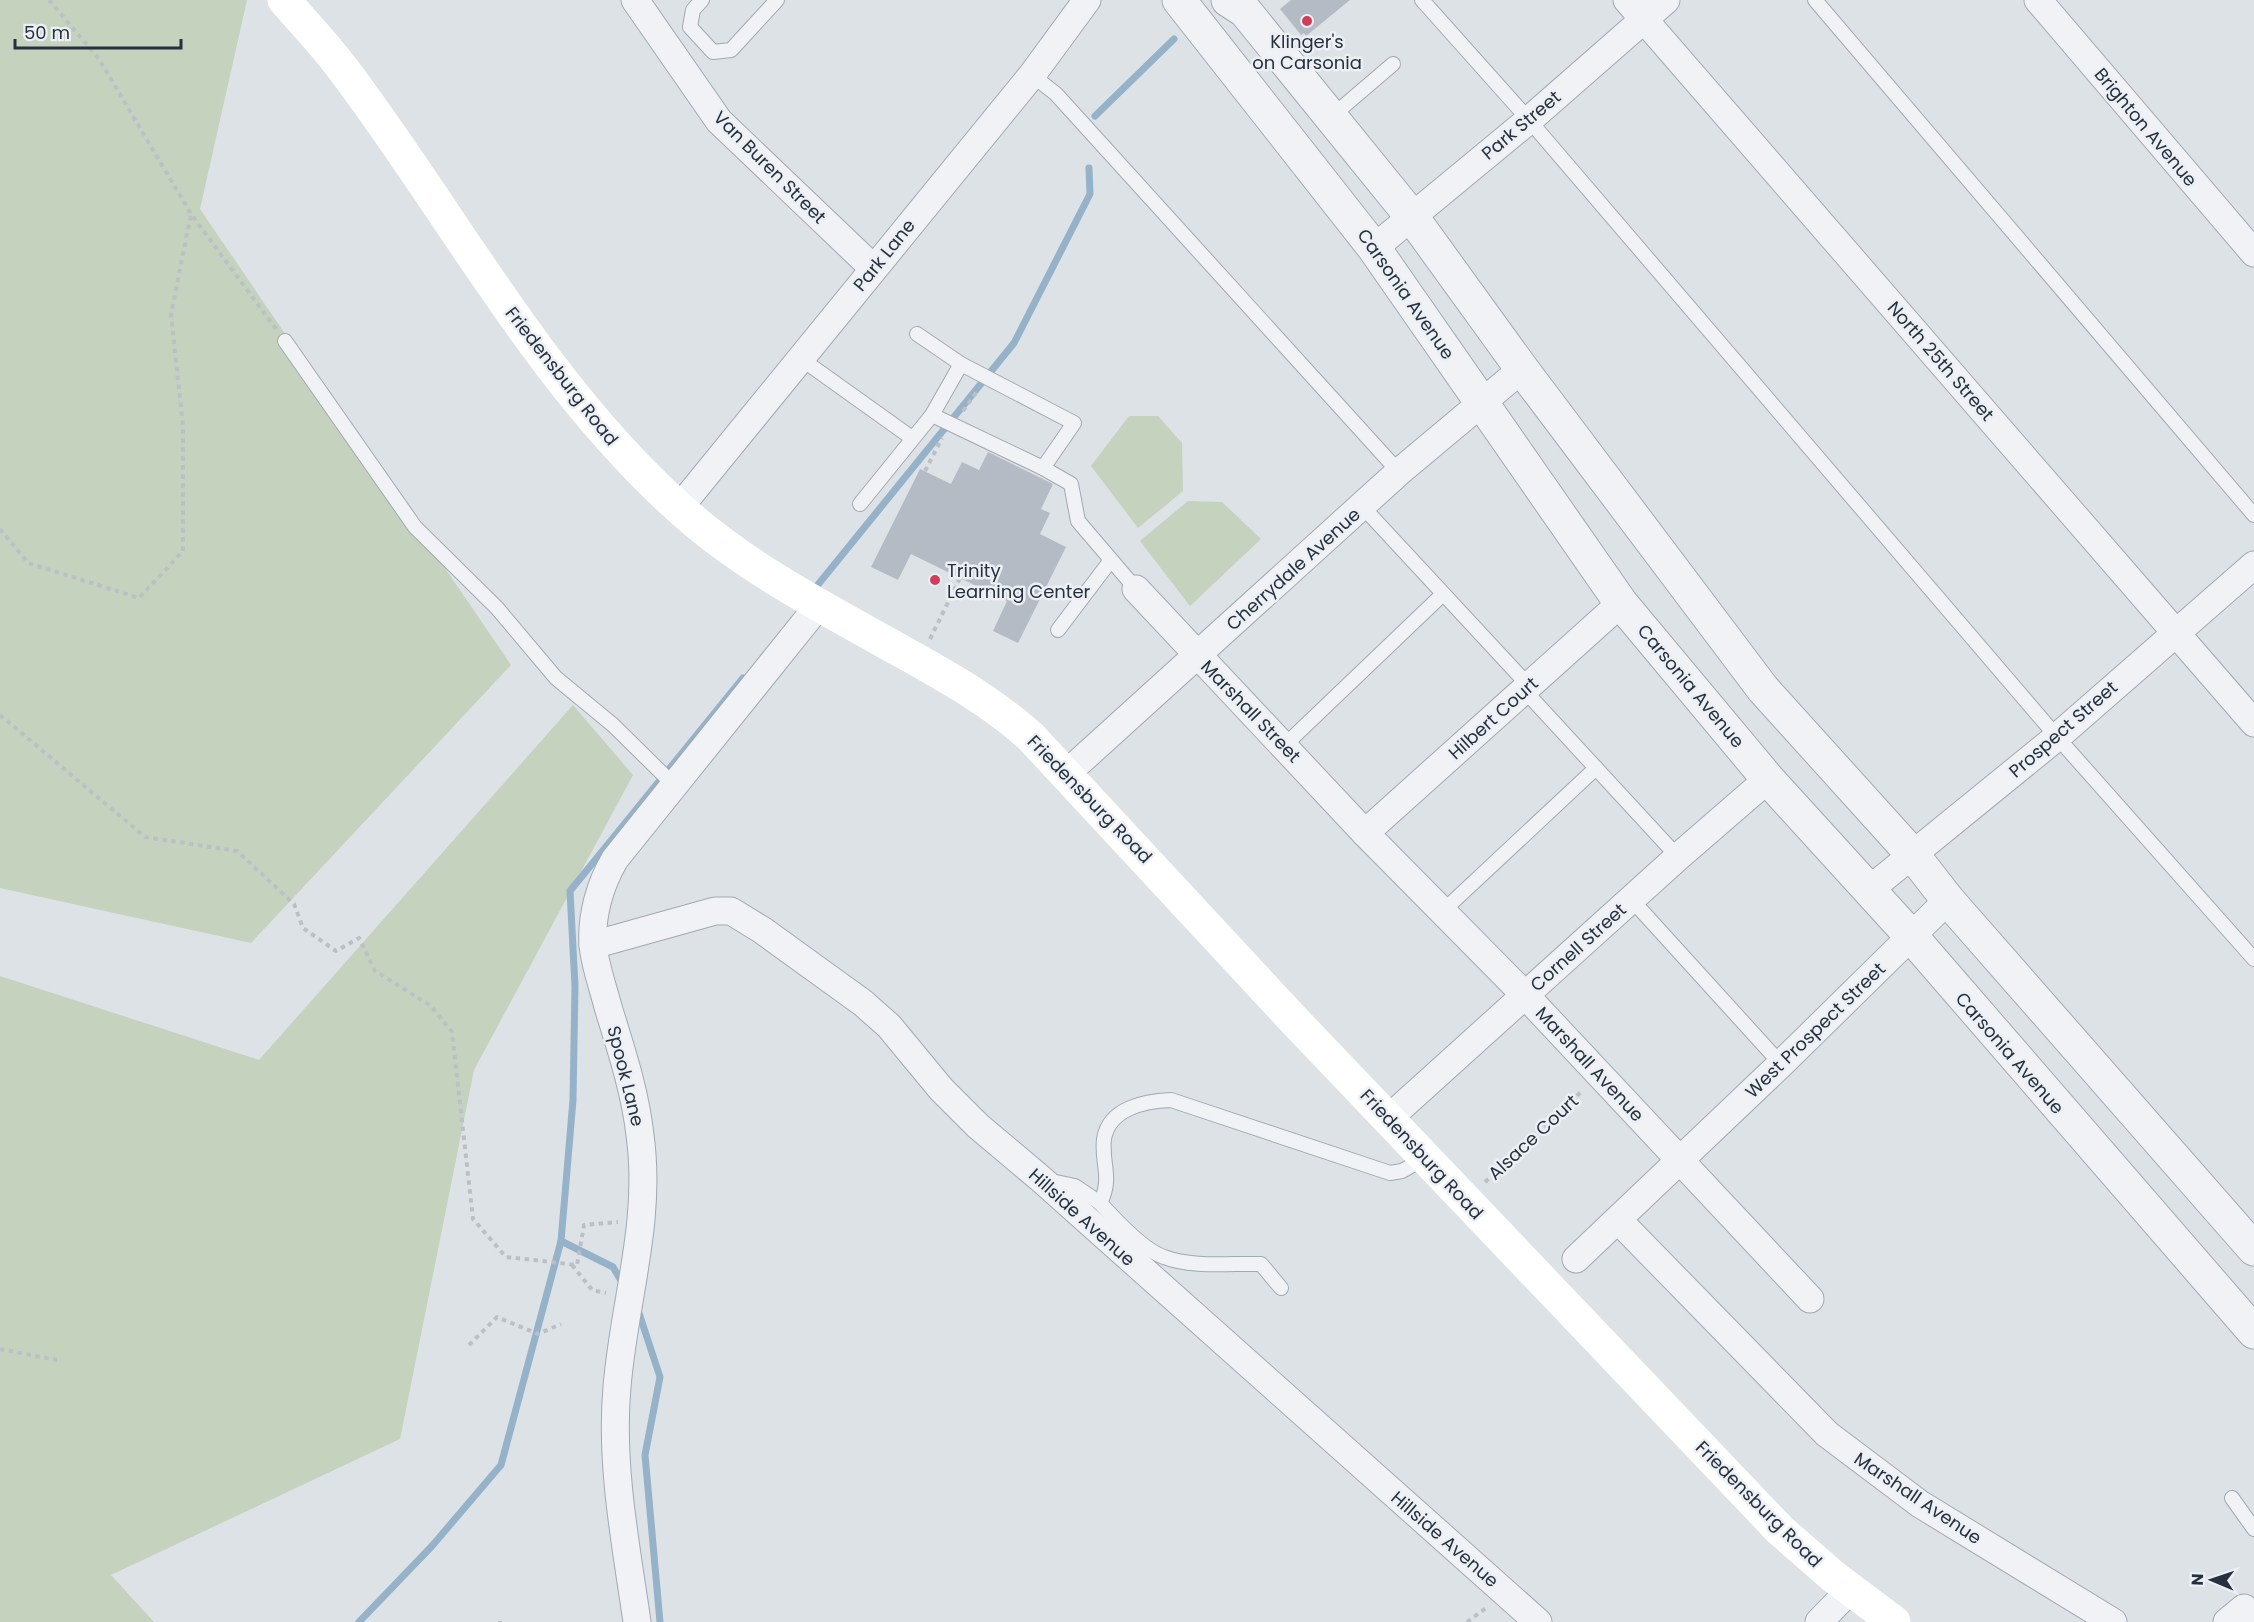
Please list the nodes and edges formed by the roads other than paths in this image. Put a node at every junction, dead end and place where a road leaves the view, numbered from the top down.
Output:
1 (284, 0) edge
2 (702, 0) edge
3 (777, 0) edge
4 (1087, 0) edge
5 (1179, 0) edge
6 (1229, 0) edge
7 (1422, 0) edge
8 (1666, 0) edge
9 (1815, 0) edge
10 (2038, 0) edge
11 (639, 2) edge
12 (1636, 9) edge
13 (1393, 64) dead end
14 (1032, 75) junction
15 (1331, 117) junction
16 (1528, 120) junction
17 (1412, 217) junction
18 (1374, 248) junction
19 (2254, 254) edge
20 (873, 268) junction
21 (917, 334) dead end
22 (285, 341) road end
23 (800, 358) junction
24 (961, 364) junction
25 (1522, 369) junction
26 (1482, 402) junction
27 (932, 415) junction
28 (912, 438) junction
29 (1043, 468) junction
30 (1399, 472) junction
31 (860, 504) dead end
32 (1362, 506) junction
33 (679, 508) junction
34 (2254, 515) edge
35 (1111, 560) junction
36 (2254, 565) edge
37 (1136, 589) joint
38 (1443, 594) junction
39 (1621, 603) junction
40 (819, 606) junction
41 (1058, 630) dead end
42 (2176, 631) junction
43 (1198, 656) junction
44 (1527, 688) junction
45 (2254, 723) edge
46 (2057, 737) junction
47 (1285, 745) junction
48 (1596, 768) junction
49 (1067, 773) junction
50 (1768, 779) junction
51 (675, 786) junction
52 (1365, 833) junction
53 (1912, 855) junction
54 (1678, 857) junction
55 (1869, 890) junction
56 (1631, 898) junction
57 (1947, 900) junction
58 (1443, 911) junction
59 (1911, 936) junction
60 (593, 945) junction
61 (2254, 959) edge
62 (1525, 995) junction
63 (1781, 1064) junction
64 (1389, 1118) junction
65 (1425, 1158) junction
66 (1681, 1160) junction
67 (1041, 1179) junction
68 (1100, 1203) junction
69 (1618, 1220) junction
70 (2254, 1249) edge
71 (1576, 1259) dead end
72 (1281, 1288) dead end
73 (1810, 1299) dead end
74 (2254, 1332) edge
75 (2232, 1498) dead end
76 (2254, 1529) edge
77 (1850, 1590) junction
78 (2254, 1619) edge
79 (637, 1622) edge
80 (1538, 1622) edge
81 (1819, 1622) edge
82 (1894, 1622) edge
83 (2113, 1622) edge
84 (2228, 1622) edge

1 - 33 main road, Friedensburg Road
2 - 3 lane
4 - 14 street, Park Lane
5 - 18 street, Carsonia Avenue
6 - 15 street
7 - 16 lane
8 - 12 street, Park Street
9 - 34 lane
10 - 19 street, Brighton Avenue
11 - 20 street, Van Buren Street
12 - 16 street, Park Street
12 - 42 street, North 25th Street
13 - 15 lane
14 - 20 street, Park Lane
14 - 30 lane
15 - 17 street
16 - 17 street, Park Street
16 - 46 lane
17 - 18 street, Park Street
17 - 25 street
18 - 26 street, Carsonia Avenue
20 - 23 street, Park Lane
21 - 24 lane
22 - 51 lane
23 - 28 lane
23 - 33 street, Park Lane
24 - 27 lane
24 - 29 lane
25 - 26 street, Cherrydale Avenue
25 - 53 street
26 - 30 street, Cherrydale Avenue
26 - 39 street, Carsonia Avenue
27 - 28 lane
27 - 29 lane
28 - 31 lane
29 - 35 lane
30 - 32 street, Cherrydale Avenue
32 - 38 lane
32 - 43 street, Cherrydale Avenue
33 - 40 main road, Friedensburg Road
35 - 37 lane
35 - 41 lane
36 - 42 street, Prospect Street
37 - 43 street, Marshall Street
38 - 44 lane
38 - 47 lane
39 - 44 street, Hilbert Court
39 - 50 street, Carsonia Avenue
40 - 49 main road, Friedensburg Road
40 - 51 street, Spook Lane
42 - 45 street, North 25th Street
42 - 46 street, Prospect Street
43 - 47 street, Marshall Street
43 - 49 street, Cherrydale Avenue
44 - 48 lane
44 - 52 street, Hilbert Court
46 - 53 street, Prospect Street
46 - 61 lane
47 - 52 street, Marshall Street
48 - 54 lane
48 - 58 lane
49 - 64 main road, Friedensburg Road
50 - 54 street, Cornell Street
50 - 55 street, Carsonia Avenue
51 - 60 street, Spook Lane
52 - 58 street, Marshall Avenue
53 - 55 street, Prospect Street
53 - 57 street
54 - 56 street, Cornell Street
55 - 59 street, Carsonia Avenue
56 - 62 street, Cornell Street
56 - 63 lane
57 - 59 street, West Prospect Street
57 - 70 street
58 - 62 street, Marshall Avenue
59 - 63 street, West Prospect Street
59 - 74 street, Carsonia Avenue
60 - 67 street, Hillside Avenue
60 - 79 street, Spook Lane
62 - 64 street, Cornell Street
62 - 66 street, Marshall Avenue
63 - 66 street, West Prospect Street
64 - 65 main road, Friedensburg Road
65 - 68 lane
65 - 77 main road, Friedensburg Road
66 - 69 street
66 - 73 street, Marshall Avenue
67 - 68 lane
67 - 80 street, Hillside Avenue
68 - 72 lane
69 - 71 street
69 - 83 street, Marshall Avenue
75 - 76 lane
77 - 81 street
77 - 82 main road, Friedensburg Road
78 - 84 street

